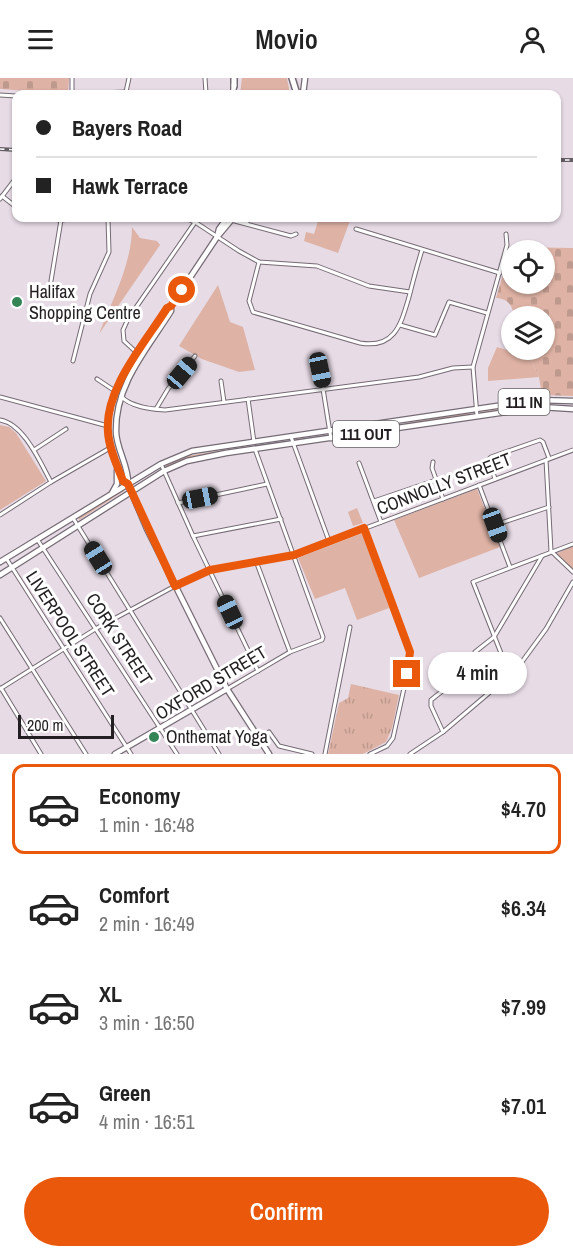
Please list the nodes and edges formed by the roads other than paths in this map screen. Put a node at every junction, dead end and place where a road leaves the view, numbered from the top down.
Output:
1 (235, 78) edge
2 (234, 86) joint
3 (234, 90) edge
4 (12, 183) edge
5 (1, 197) edge
6 (61, 222) edge
7 (108, 222) edge
8 (195, 222) joint
9 (227, 222) edge
10 (242, 222) edge
11 (245, 222) edge
12 (248, 224) junction
13 (356, 229) dead end
14 (296, 234) dead end
15 (506, 234) dead end
16 (217, 237) junction
17 (422, 250) junction
18 (259, 262) junction
19 (500, 273) junction
20 (51, 281) dead end
21 (410, 292) junction
22 (171, 306) junction
23 (488, 313) junction
24 (400, 325) junction
25 (138, 353) junction
26 (195, 356) dead end
27 (73, 361) dead end
28 (473, 367) junction
29 (320, 370) dead end
30 (97, 379) dead end
31 (221, 381) dead end
32 (324, 389) junction
33 (116, 391) junction
34 (121, 396) junction
35 (0, 397) edge
36 (248, 399) junction
37 (573, 401) edge
38 (224, 402) junction
39 (119, 403) junction
40 (156, 409) junction
41 (476, 409) junction
42 (573, 409) edge
43 (108, 413) junction
44 (477, 417) junction
45 (0, 420) edge
46 (402, 420) junction
47 (108, 426) junction
48 (404, 428) junction
49 (66, 429) dead end
50 (329, 431) junction
51 (116, 432) junction
52 (291, 437) junction
53 (331, 439) junction
54 (254, 443) junction
55 (292, 445) junction
56 (110, 448) junction
57 (34, 450) junction
58 (255, 450) junction
59 (573, 450) edge
60 (547, 459) junction
61 (434, 462) dead end
62 (359, 463) dead end
63 (117, 464) junction
64 (161, 464) junction
65 (164, 471) junction
66 (495, 479) junction
67 (436, 480) junction
68 (51, 482) junction
69 (128, 484) junction
70 (267, 484) junction
71 (479, 485) junction
72 (130, 493) junction
73 (109, 496) junction
74 (442, 498) junction
75 (374, 501) junction
76 (177, 502) junction
77 (549, 507) junction
78 (0, 515) edge
79 (73, 517) junction
80 (281, 519) junction
81 (381, 522) junction
82 (78, 525) junction
83 (495, 525) junction
84 (364, 528) junction
85 (193, 536) junction
86 (37, 539) junction
87 (329, 541) junction
88 (573, 544) edge
89 (42, 547) junction
90 (550, 551) junction
91 (294, 555) junction
92 (542, 556) junction
93 (6, 558) junction
94 (256, 561) junction
95 (0, 562) edge
96 (510, 567) junction
97 (12, 568) junction
98 (210, 570) junction
99 (573, 573) edge
100 (0, 575) edge
101 (573, 582) edge
102 (175, 586) junction
103 (131, 610) junction
104 (0, 618) edge
105 (350, 627) dead end
106 (97, 628) junction
107 (494, 637) junction
108 (63, 648) junction
109 (290, 652) junction
110 (32, 668) junction
111 (258, 671) junction
112 (510, 676) junction
113 (0, 688) edge
114 (227, 688) junction
115 (192, 709) junction
116 (161, 728) junction
117 (269, 732) dead end
118 (443, 732) junction
119 (127, 747) junction
120 (41, 754) edge
121 (86, 754) edge
122 (115, 754) edge
123 (131, 754) edge
124 (177, 754) edge
125 (219, 754) edge
126 (269, 754) edge
127 (312, 754) edge
128 (325, 754) edge
129 (370, 754) edge
130 (410, 754) edge

1 - 2 highway
2 - 3 main road
4 - 5 street
6 - 20 street
7 - 27 street
8 - 16 street
8 - 25 street
9 - 16 main road
10 - 12 street
11 - 12 street
12 - 14 street
13 - 17 street
15 - 19 street
16 - 18 street
16 - 22 main road
17 - 19 street
17 - 21 street
18 - 21 street
18 - 24 street
19 - 23 street
21 - 24 street
22 - 25 main road
22 - 34 main road
23 - 24 street
23 - 28 street
25 - 33 main road
26 - 40 street
28 - 32 street
28 - 41 street
29 - 32 street
30 - 33 street
31 - 38 street
32 - 36 street
32 - 50 street
33 - 43 main road
34 - 39 main road
34 - 40 street
35 - 47 street
36 - 38 street
36 - 54 street
37 - 41 main road, 111 IN
38 - 40 street
39 - 43 main road
39 - 51 main road
41 - 44 street
41 - 46 main road, 111 IN
42 - 44 main road, 111 OUT
43 - 47 main road
44 - 48 main road, 111 OUT
45 - 57 street
46 - 48 main road
46 - 50 main road, 111 IN
47 - 51 main road
47 - 56 main road
48 - 53 main road, 111 OUT
49 - 57 street
50 - 52 main road, 111 IN
50 - 53 street
51 - 69 main road
52 - 54 main road, 111 IN
52 - 55 street
53 - 55 main road, 111 OUT
54 - 58 street
54 - 64 main road, 111 IN
55 - 58 main road, 111 OUT
55 - 87 street
56 - 63 main road
56 - 68 street
57 - 68 street
58 - 65 main road, 111 OUT
58 - 70 street
59 - 60 street, CONNOLLY STREET
60 - 66 street, CONNOLLY STREET
60 - 66 street
60 - 77 street
61 - 67 street
62 - 75 street
63 - 69 main road
63 - 73 main road
64 - 65 street
64 - 69 main road, 111 IN
65 - 72 main road, 111 OUT
65 - 76 street
66 - 71 street, CONNOLLY STREET
67 - 74 street
67 - 75 street
68 - 78 street
69 - 72 main road
69 - 73 main road
70 - 76 street
70 - 80 street
71 - 74 street, CONNOLLY STREET
71 - 83 street
72 - 82 main road
72 - 102 main road
73 - 79 main road
74 - 81 street, CONNOLLY STREET
75 - 81 street
76 - 85 street
77 - 83 street
77 - 90 street
79 - 82 street
79 - 86 main road
80 - 85 street
80 - 91 street
81 - 84 street, CONNOLLY STREET
82 - 89 main road
82 - 103 street
83 - 96 street
84 - 87 street, CONNOLLY STREET
84 - 129 street
85 - 98 street
86 - 89 street, CORK STREET
86 - 93 main road
87 - 91 street, CONNOLLY STREET
88 - 90 street
89 - 97 main road
89 - 106 street, CORK STREET
90 - 92 street
90 - 99 street
91 - 94 street, CONNOLLY STREET
91 - 109 street, OXFORD STREET
92 - 96 street
92 - 107 street
93 - 95 main road
93 - 97 street, LIVERPOOL STREET
94 - 98 street, CONNOLLY STREET
94 - 109 street
96 - 107 street
97 - 100 main road
97 - 108 street, LIVERPOOL STREET
98 - 102 street, CONNOLLY STREET
98 - 111 street
101 - 112 street
102 - 103 street, CONNOLLY STREET
102 - 114 main road
103 - 106 street, CONNOLLY STREET
103 - 115 street
104 - 110 street
105 - 128 street
106 - 108 street, CONNOLLY STREET
106 - 116 street, CORK STREET
107 - 112 street
107 - 118 street
108 - 110 street, CONNOLLY STREET
108 - 119 street, LIVERPOOL STREET
109 - 111 street, OXFORD STREET
110 - 113 street, CONNOLLY STREET
110 - 121 street
111 - 114 street, OXFORD STREET
112 - 118 street
113 - 120 street
114 - 115 main road, OXFORD STREET
114 - 126 main road
115 - 116 main road, OXFORD STREET
115 - 125 street
116 - 119 main road, OXFORD STREET
116 - 124 street, CORK STREET
117 - 127 street
118 - 130 street
119 - 122 main road, OXFORD STREET
119 - 123 street, LIVERPOOL STREET

